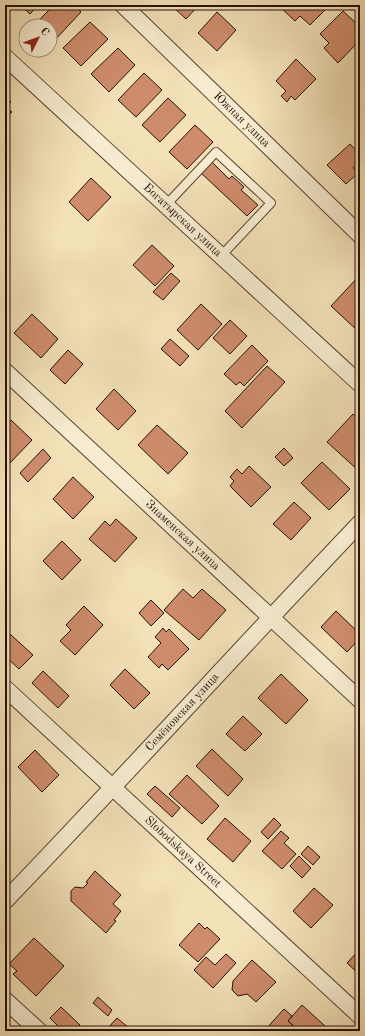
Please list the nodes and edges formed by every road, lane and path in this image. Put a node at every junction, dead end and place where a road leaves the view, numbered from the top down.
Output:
1 (123, 5) edge
2 (5, 57) edge
3 (166, 205) junction
4 (360, 235) edge
5 (221, 256) junction
6 (5, 371) edge
7 (360, 384) edge
8 (360, 523) edge
9 (271, 616) junction
10 (5, 688) edge
11 (360, 700) edge
12 (113, 789) junction
13 (5, 901) edge
14 (5, 1000) edge
15 (360, 1016) edge
16 (39, 1031) edge

1 - 4 street, Южная улица
2 - 3 street, Богатырская улица
3 - 5 street, Богатырская улица
3 - 5 lane
5 - 7 street, Богатырская улица
6 - 9 street, Знаменская улица
8 - 9 street, Семёновская улица
9 - 11 street, Знаменская улица
9 - 12 street, Семёновская улица
10 - 12 street, Slobodskaya Street
12 - 13 street, Семёновская улица
12 - 15 street, Slobodskaya Street
14 - 16 street

